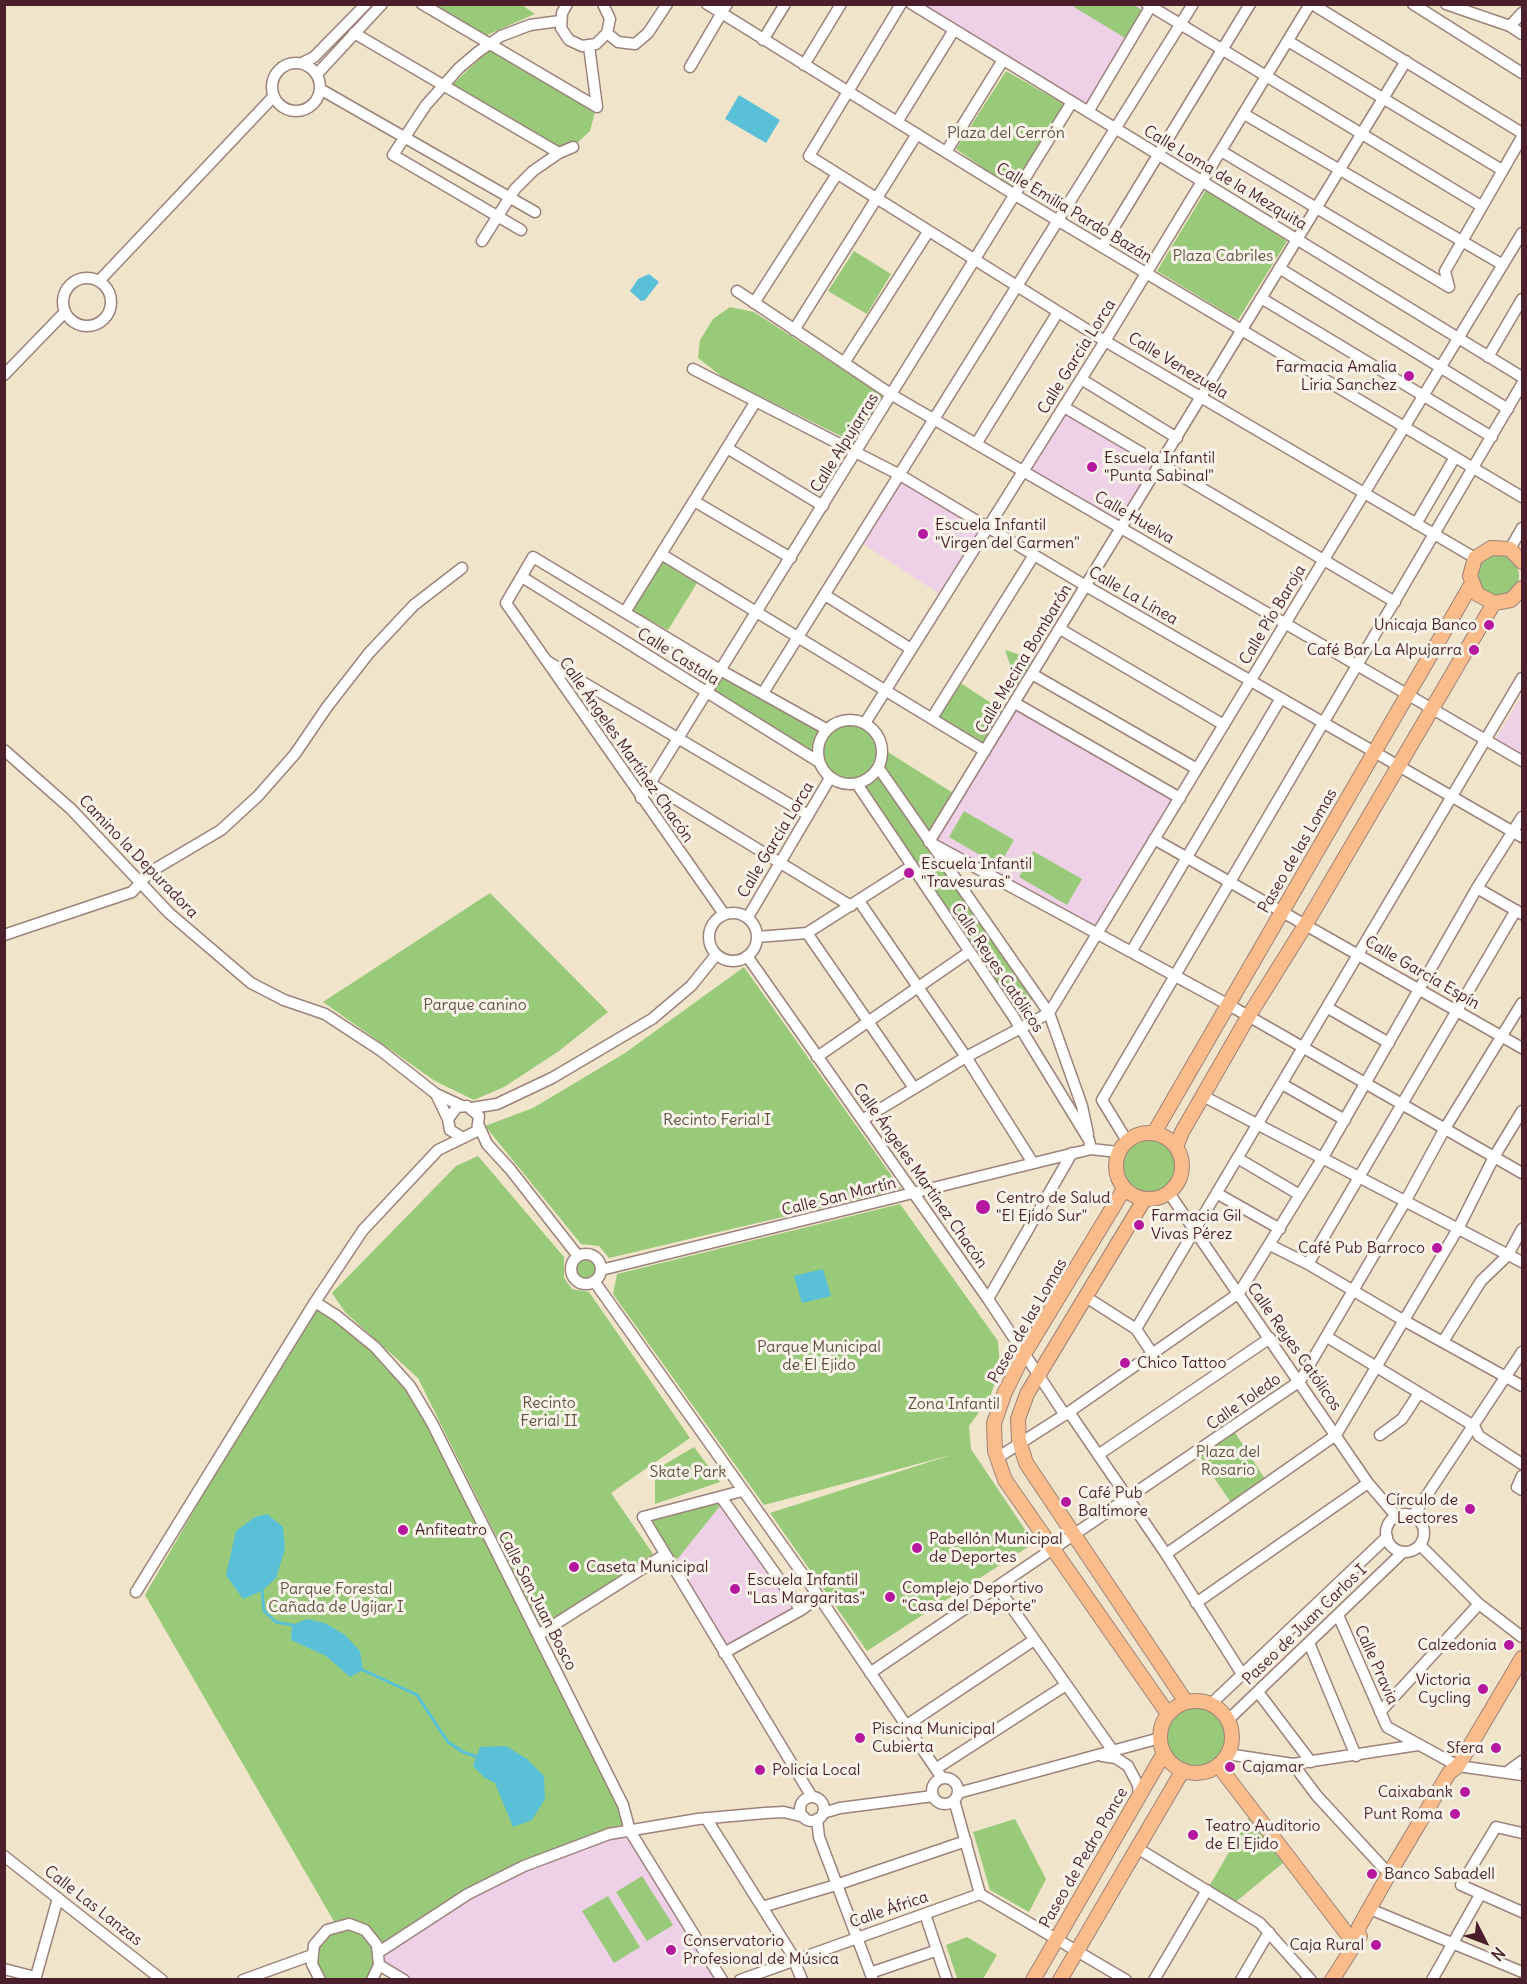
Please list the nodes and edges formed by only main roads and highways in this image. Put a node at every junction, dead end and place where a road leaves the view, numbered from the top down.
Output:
1 (1522, 562) edge
2 (1472, 585) junction
3 (1522, 588) edge
4 (1494, 603) junction
5 (1154, 1133) junction
6 (1176, 1147) junction
7 (1124, 1190) junction
8 (1144, 1200) junction
9 (1522, 1658) edge
10 (1186, 1702) junction
11 (1168, 1714) junction
12 (1164, 1753) junction
13 (1222, 1760) junction
14 (1458, 1766) junction
15 (1183, 1770) junction
16 (1386, 1879) junction
17 (1377, 1912) junction
18 (1354, 1943) junction
19 (1033, 1980) edge
20 (1060, 1980) edge
21 (1332, 1980) edge

1 - 2 main road
2 - 4 main road
2 - 5 main road, Paseo de las Lomas
3 - 4 main road
4 - 6 main road
5 - 6 main road
5 - 7 main road
6 - 8 main road
7 - 8 main road
7 - 11 main road, Paseo de las Lomas
8 - 10 main road
9 - 14 main road
10 - 11 main road
10 - 13 main road
11 - 12 main road
12 - 15 main road
12 - 19 main road, Paseo de Pedro Ponce
13 - 15 main road
13 - 18 main road
14 - 16 main road
14 - 17 main road
15 - 20 main road
16 - 17 main road
16 - 18 main road
17 - 18 main road
18 - 21 main road

